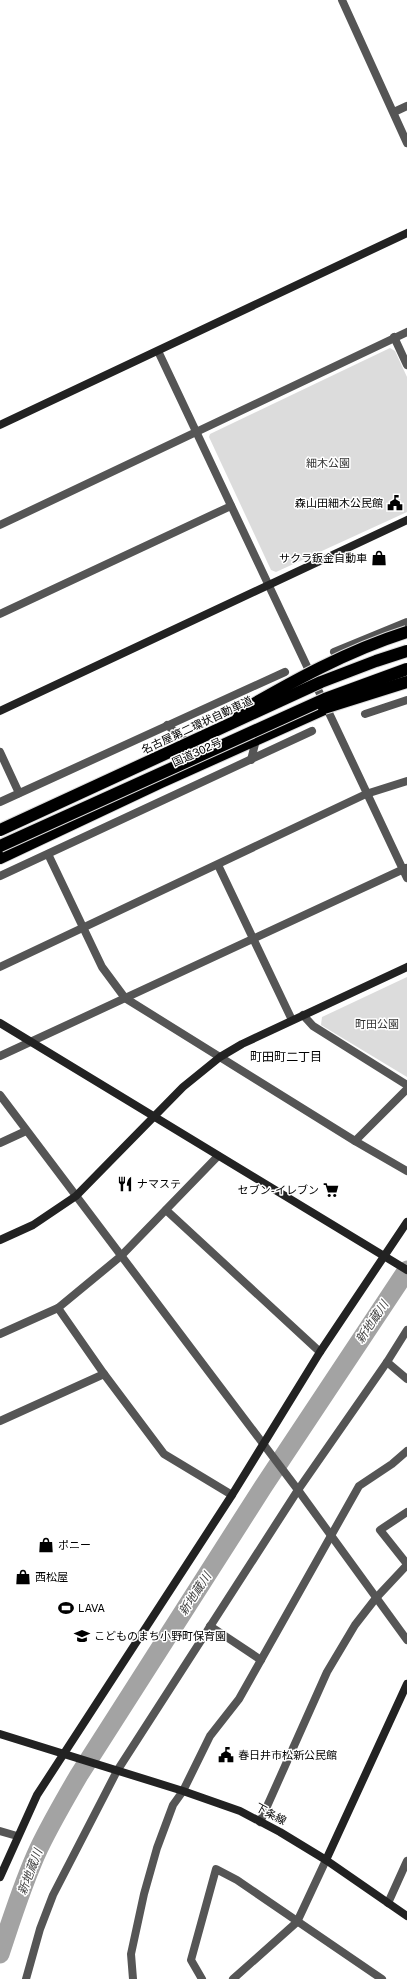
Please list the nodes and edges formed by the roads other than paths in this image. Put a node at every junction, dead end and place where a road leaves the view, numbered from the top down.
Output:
1 (342, 0) edge
2 (407, 106) edge
3 (394, 112) junction
4 (407, 143) edge
5 (407, 233) edge
6 (407, 332) edge
7 (394, 338) junction
8 (158, 351) junction
9 (407, 365) edge
10 (0, 425) edge
11 (196, 432) junction
12 (231, 506) junction
13 (407, 520) edge
14 (0, 525) edge
15 (268, 585) junction
16 (0, 614) edge
17 (407, 622) edge
18 (407, 632) edge
19 (407, 651) edge
20 (334, 652) dead end
21 (407, 669) edge
22 (284, 672) dead end
23 (407, 677) edge
24 (407, 682) edge
25 (407, 700) edge
26 (327, 708) junction
27 (0, 711) edge
28 (365, 714) dead end
29 (167, 725) junction
30 (312, 731) dead end
31 (256, 740) junction
32 (0, 752) edge
33 (169, 752) junction
34 (209, 760) junction
35 (251, 760) junction
36 (175, 765) junction
37 (407, 781) edge
38 (19, 793) junction
39 (366, 794) junction
40 (0, 802) edge
41 (0, 830) edge
42 (0, 846) edge
43 (48, 854) junction
44 (0, 858) edge
45 (218, 865) junction
46 (405, 868) edge
47 (0, 876) edge
48 (407, 878) edge
49 (83, 928) junction
50 (252, 939) junction
51 (0, 967) edge
52 (407, 967) edge
53 (125, 998) junction
54 (303, 1015) junction
55 (292, 1020) junction
56 (0, 1023) edge
57 (32, 1042) junction
58 (0, 1056) edge
59 (220, 1057) junction
60 (407, 1085) edge
61 (407, 1089) edge
62 (0, 1095) edge
63 (154, 1117) junction
64 (26, 1131) junction
65 (355, 1140) junction
66 (0, 1142) edge
67 (218, 1156) junction
68 (407, 1171) edge
69 (76, 1196) junction
70 (166, 1210) junction
71 (407, 1222) edge
72 (0, 1240) edge
73 (121, 1256) junction
74 (385, 1257) junction
75 (407, 1270) edge
76 (58, 1308) junction
77 (407, 1330) edge
78 (0, 1334) edge
79 (320, 1352) junction
80 (387, 1362) junction
81 (104, 1374) junction
82 (407, 1379) edge
83 (0, 1421) edge
84 (266, 1448) junction
85 (407, 1451) edge
86 (298, 1490) junction
87 (232, 1495) junction
88 (407, 1512) edge
89 (331, 1536) junction
90 (407, 1564) edge
91 (376, 1598) junction
92 (210, 1626) junction
93 (407, 1640) edge
94 (260, 1660) junction
95 (407, 1684) edge
96 (0, 1734) edge
97 (63, 1754) junction
98 (117, 1771) junction
99 (183, 1791) junction
100 (260, 1822) junction
101 (0, 1831) edge
102 (18, 1836) junction
103 (326, 1860) junction
104 (407, 1861) edge
105 (0, 1877) edge
106 (388, 1903) junction
107 (407, 1916) edge
108 (297, 1922) junction
109 (26, 1979) edge
110 (133, 1979) edge
111 (202, 1979) edge
112 (232, 1979) edge
113 (382, 1979) edge

1 - 3 street
2 - 3 street
3 - 4 street
5 - 8 street
6 - 7 street
7 - 9 street
7 - 11 street
8 - 10 street
8 - 11 street
11 - 12 street
11 - 14 street
12 - 15 street
12 - 16 street
13 - 15 street
15 - 26 street
15 - 27 street
17 - 20 street
18 - 33 highway, bridge
19 - 33 highway, 名古屋第二環状自動車道, bridge
21 - 36 highway, bridge
22 - 29 street
23 - 26 highway, 国道302号
24 - 36 highway, bridge
25 - 28 street
26 - 31 highway, 国道302号
26 - 39 street
29 - 34 street
29 - 38 street
30 - 35 street
31 - 34 highway, 国道302号
31 - 35 street
32 - 38 street
33 - 41 highway, 名古屋第二環状自動車道, bridge
34 - 44 highway, 国道302号
35 - 43 street
36 - 42 highway, bridge
37 - 39 street
38 - 40 street
39 - 45 street
39 - 46 street
43 - 47 street
43 - 49 street
45 - 49 street
45 - 50 street
46 - 48 street
46 - 50 street
49 - 51 street
49 - 53 street
50 - 53 street
50 - 55 street
52 - 54 street
53 - 57 street
53 - 59 street
54 - 55 street
54 - 60 street
55 - 59 street
56 - 57 street
57 - 58 street
57 - 63 street
59 - 63 street
59 - 65 street
61 - 65 street
62 - 64 street
63 - 67 street
63 - 69 street
64 - 66 street
64 - 69 street
65 - 68 street
67 - 70 street
67 - 74 street
69 - 72 street
69 - 73 street
70 - 73 street
70 - 79 street
71 - 74 street
73 - 76 street
73 - 84 street
74 - 75 street
74 - 79 street
76 - 78 street
76 - 81 street
77 - 80 street
79 - 84 street
80 - 82 street
80 - 86 street
81 - 83 street
81 - 87 street
84 - 86 street
84 - 87 street
85 - 89 street
86 - 89 street
86 - 92 street
87 - 97 street
88 - 90 street
89 - 91 street
89 - 94 street
90 - 91 street
91 - 93 street
91 - 100 street
92 - 94 street
92 - 98 street
94 - 99 street
95 - 103 street
96 - 97 street
97 - 98 street, 下条線
97 - 102 street
98 - 99 street, 下条線
98 - 109 street
99 - 100 street, 下条線
99 - 110 street
100 - 103 street, 下条線
101 - 102 street
102 - 105 street
103 - 106 street, 下条線
103 - 108 street
104 - 106 street
106 - 107 street, 下条線
108 - 111 street
108 - 112 street
108 - 113 street

